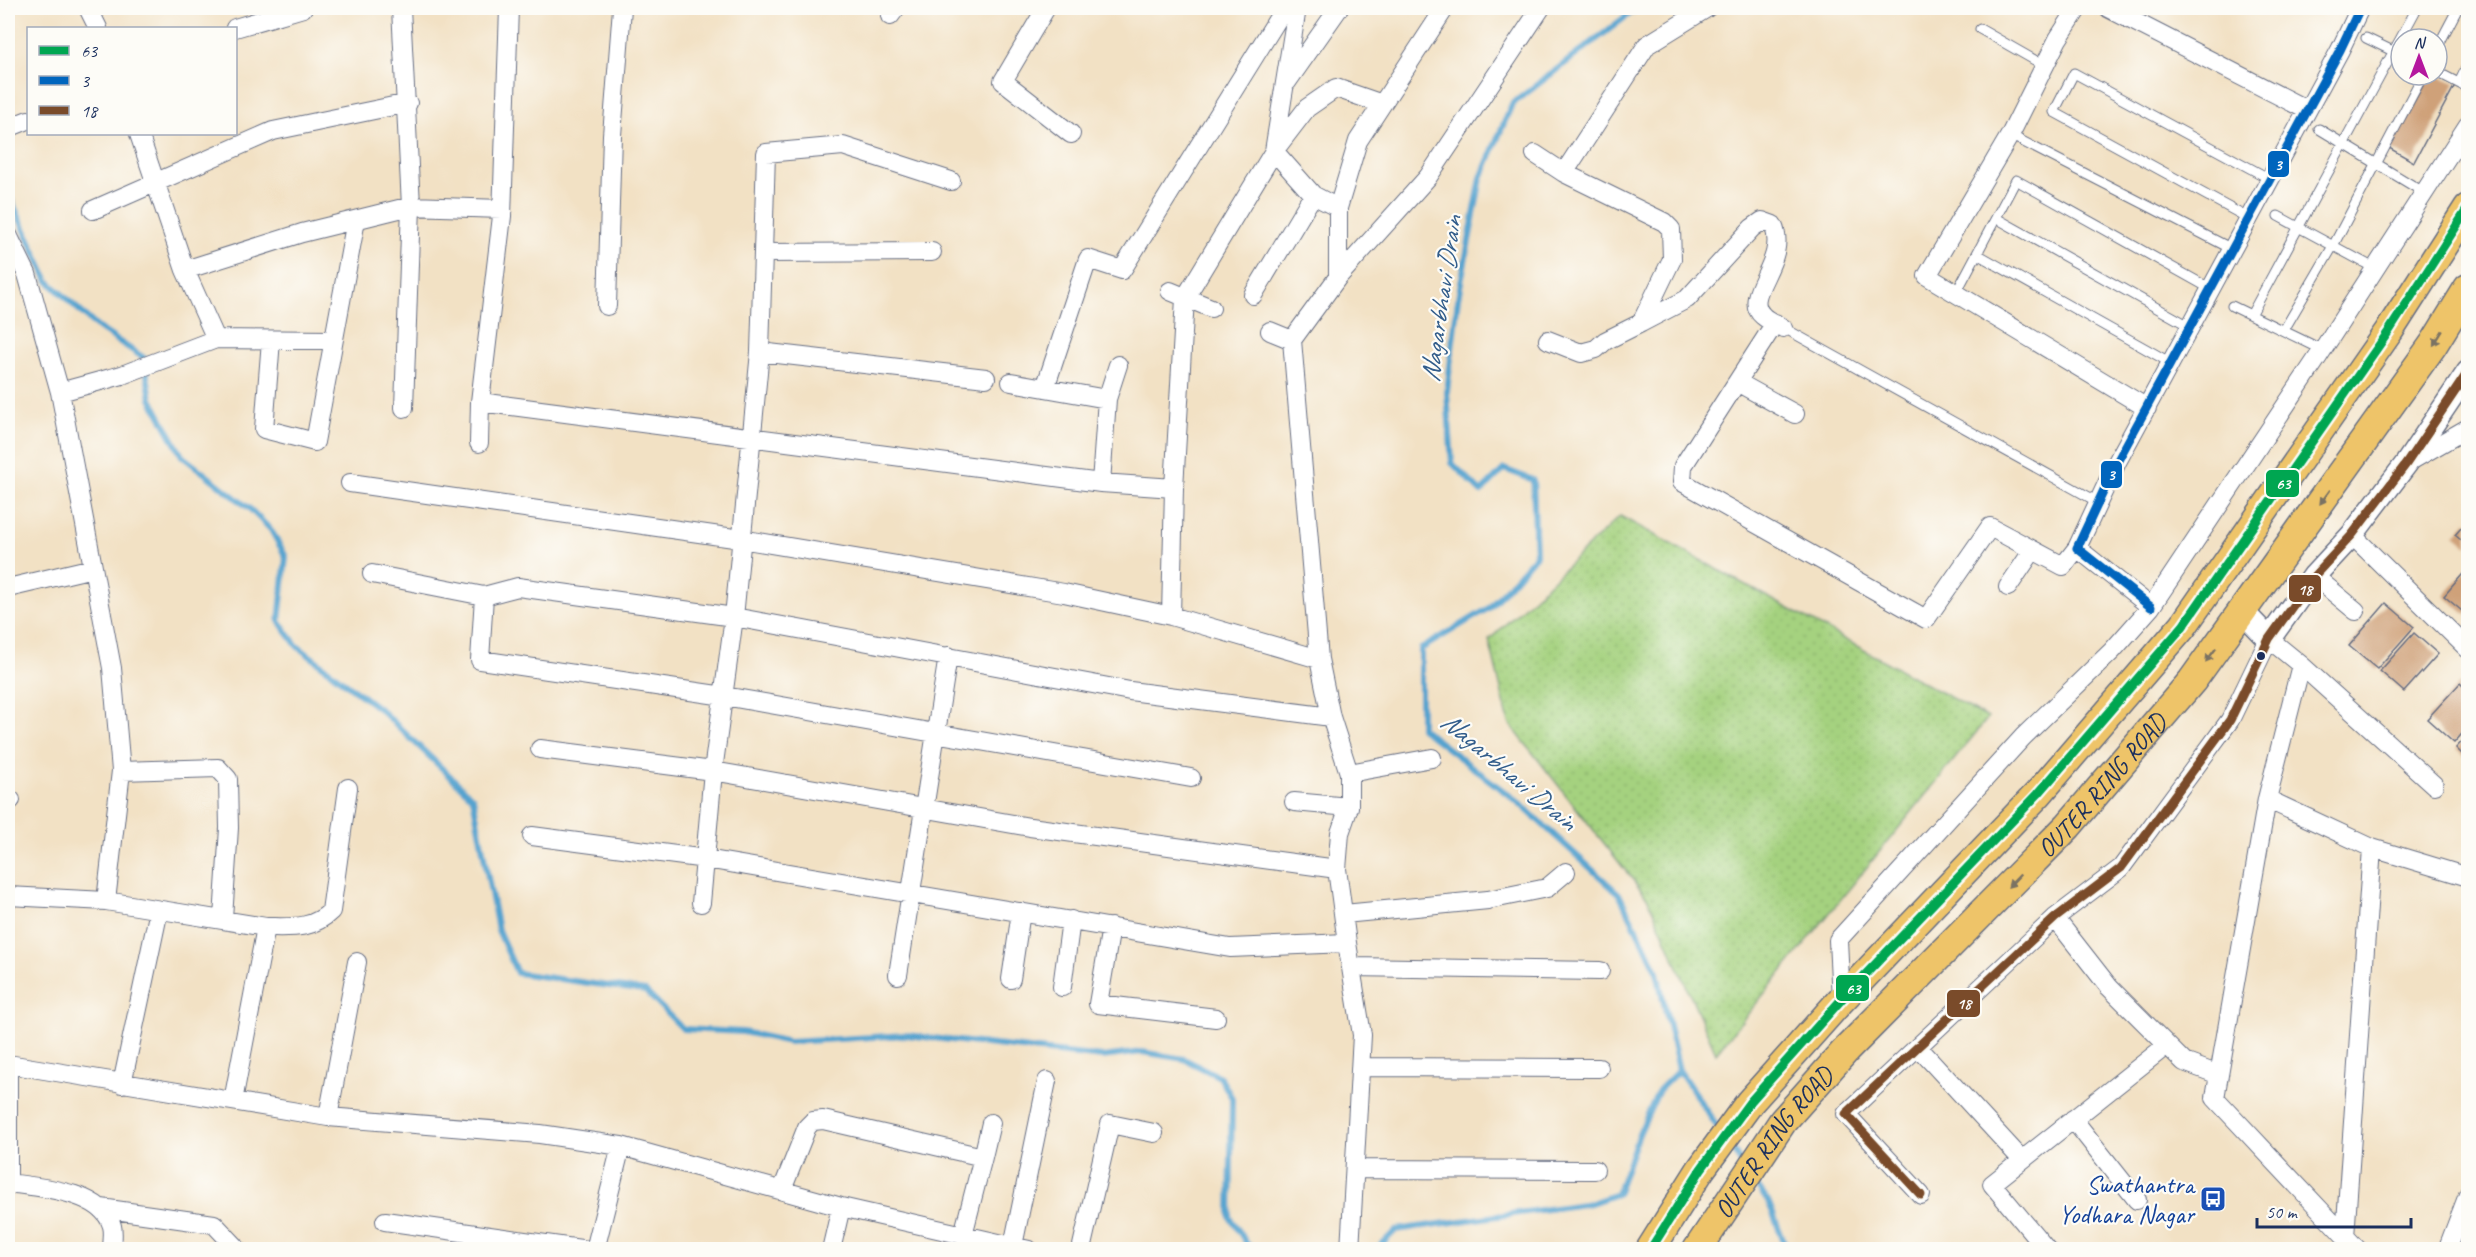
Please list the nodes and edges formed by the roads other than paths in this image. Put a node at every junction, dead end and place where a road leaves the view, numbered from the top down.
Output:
1 (88, 8) edge
2 (303, 8) edge
3 (401, 8) edge
4 (509, 8) edge
5 (622, 8) edge
6 (1046, 8) edge
7 (1339, 8) edge
8 (1445, 8) edge
9 (1541, 8) edge
10 (1707, 8) edge
11 (2078, 8) edge
12 (2108, 8) edge
13 (2360, 8) edge
14 (2417, 8) edge
15 (2458, 8) edge
16 (1287, 12) edge
17 (98, 27) edge
18 (237, 27) edge
19 (2409, 27) edge
20 (2448, 27) edge
21 (1980, 29) dead end
22 (2366, 38) dead end
23 (2389, 49) edge
24 (2469, 64) edge
25 (2045, 66) junction
26 (2389, 66) edge
27 (2449, 78) edge
28 (2459, 83) junction
29 (1284, 86) junction
30 (2417, 87) edge
31 (2469, 88) edge
32 (408, 103) junction
33 (1382, 104) junction
34 (2307, 110) junction
35 (27, 121) edge
36 (2469, 124) edge
37 (8, 128) edge
38 (2319, 129) dead end
39 (1071, 134) dead end
40 (139, 135) edge
41 (2010, 135) junction
42 (2343, 144) junction
43 (1274, 152) junction
44 (1534, 154) dead end
45 (2376, 163) junction
46 (1564, 173) junction
47 (2270, 179) junction
48 (951, 181) dead end
49 (154, 183) junction
50 (2425, 193) junction
51 (1313, 195) junction
52 (411, 206) junction
53 (1338, 208) junction
54 (2469, 208) edge
55 (502, 209) junction
56 (93, 210) dead end
57 (2278, 216) dead end
58 (1996, 218) junction
59 (2248, 218) junction
60 (356, 220) junction
61 (2298, 227) junction
62 (8, 235) edge
63 (2333, 246) junction
64 (2232, 249) junction
65 (932, 252) dead end
66 (763, 253) junction
67 (1977, 254) junction
68 (2376, 269) junction
69 (185, 270) junction
70 (1338, 277) junction
71 (2469, 288) edge
72 (2211, 289) junction
73 (1956, 293) junction
74 (1177, 295) junction
75 (1253, 295) dead end
76 (607, 306) dead end
77 (2232, 306) dead end
78 (1211, 308) dead end
79 (2251, 315) junction
80 (1641, 323) junction
81 (1779, 325) junction
82 (2191, 327) junction
83 (2284, 330) junction
84 (1270, 332) dead end
85 (216, 339) junction
86 (271, 340) junction
87 (333, 340) junction
88 (1292, 340) junction
89 (1548, 340) dead end
90 (2323, 350) junction
91 (760, 352) junction
92 (2172, 363) junction
93 (1118, 364) dead end
94 (2469, 372) edge
95 (987, 378) dead end
96 (1011, 382) dead end
97 (1737, 382) junction
98 (1045, 388) junction
99 (60, 392) junction
100 (1107, 399) junction
101 (480, 402) junction
102 (404, 408) dead end
103 (2147, 408) junction
104 (1795, 414) dead end
105 (2467, 431) edge
106 (752, 439) junction
107 (478, 443) dead end
108 (2406, 464) junction
109 (350, 483) dead end
110 (1101, 483) junction
111 (1174, 488) junction
112 (2098, 502) junction
113 (2352, 536) junction
114 (741, 539) junction
115 (2077, 548) junction
116 (2033, 550) junction
117 (93, 568) junction
118 (372, 574) dead end
119 (2314, 576) junction
120 (2008, 587) dead end
121 (8, 588) edge
122 (484, 596) junction
123 (2151, 607) junction
124 (2242, 611) junction
125 (2356, 611) dead end
126 (1171, 616) junction
127 (734, 617) junction
128 (2269, 639) junction
129 (2469, 649) edge
130 (948, 657) junction
131 (1319, 659) junction
132 (2301, 665) junction
133 (724, 696) junction
134 (1331, 717) junction
135 (936, 733) junction
136 (540, 749) dead end
137 (1432, 758) dead end
138 (121, 771) junction
139 (713, 771) junction
140 (1349, 773) junction
141 (1191, 778) dead end
142 (2434, 785) dead end
143 (348, 788) dead end
144 (2267, 799) junction
145 (1294, 802) dead end
146 (1349, 807) junction
147 (922, 810) junction
148 (532, 836) dead end
149 (2372, 848) junction
150 (706, 859) junction
151 (1337, 869) junction
152 (1566, 872) dead end
153 (2469, 877) edge
154 (910, 895) junction
155 (8, 896) edge
156 (106, 901) junction
157 (701, 903) dead end
158 (159, 910) junction
159 (1021, 912) junction
160 (1344, 914) junction
161 (223, 918) junction
162 (2055, 918) junction
163 (1071, 920) junction
164 (266, 927) junction
165 (1111, 927) junction
166 (1347, 943) junction
167 (357, 962) dead end
168 (1353, 967) junction
169 (1600, 971) dead end
170 (898, 975) dead end
171 (1011, 980) dead end
172 (1062, 987) dead end
173 (1840, 1000) junction
174 (1216, 1018) dead end
175 (2167, 1045) junction
176 (1918, 1047) junction
177 (8, 1064) edge
178 (1361, 1067) junction
179 (1599, 1068) dead end
180 (2219, 1075) junction
181 (1047, 1081) dead end
182 (122, 1084) junction
183 (233, 1101) junction
184 (328, 1117) junction
185 (2073, 1119) junction
186 (992, 1123) dead end
187 (1154, 1133) dead end
188 (621, 1146) junction
189 (983, 1157) junction
190 (2022, 1160) junction
191 (1355, 1169) junction
192 (1595, 1170) dead end
193 (8, 1184) edge
194 (782, 1190) junction
195 (1921, 1195) dead end
196 (2469, 1195) edge
197 (2138, 1200) dead end
198 (841, 1207) junction
199 (101, 1208) junction
200 (385, 1221) dead end
201 (963, 1234) junction
202 (1351, 1243) edge
203 (2351, 1243) edge
204 (1021, 1248) edge
205 (112, 1250) edge
206 (235, 1250) edge
207 (588, 1250) edge
208 (596, 1250) edge
209 (831, 1250) edge
210 (1081, 1250) edge
211 (1650, 1250) edge
212 (1696, 1250) edge
213 (2047, 1250) edge
214 (2447, 1250) edge

1 - 17 street
2 - 18 street
3 - 32 street
4 - 55 street
5 - 76 street
6 - 39 street
7 - 29 street
8 - 33 street
9 - 70 street
10 - 46 street
11 - 25 street
12 - 34 street
13 - 34 street
14 - 19 lane
15 - 20 lane
16 - 29 street
16 - 98 street
21 - 25 lane
22 - 23 lane
24 - 28 lane
25 - 41 street
26 - 42 lane
27 - 28 lane
28 - 31 lane
29 - 43 street
30 - 45 lane
32 - 49 street
32 - 52 street
33 - 43 street
33 - 53 street
34 - 47 street
35 - 37 street
36 - 50 street
38 - 42 lane
40 - 49 street
41 - 64 lane
41 - 73 street
42 - 45 lane
42 - 61 lane
43 - 51 street
43 - 74 street
44 - 46 street
45 - 50 lane
45 - 63 lane
46 - 80 street
47 - 59 street
47 - 59 lane
48 - 66 street
49 - 56 street
49 - 69 street
50 - 68 street
51 - 53 street
51 - 75 street
52 - 55 street
52 - 60 street
52 - 102 street
53 - 70 street
54 - 173 highway, OUTER RING ROAD
55 - 101 street
57 - 61 lane
58 - 67 lane
58 - 72 lane
58 - 82 lane
59 - 64 street
60 - 69 street
60 - 87 street
61 - 63 lane
61 - 79 lane
62 - 99 street
63 - 68 lane
63 - 83 lane
64 - 72 street
65 - 66 street
66 - 91 street
67 - 73 lane
67 - 92 lane
68 - 90 street
69 - 85 street
70 - 88 street
71 -> 124 highway, OUTER RING ROAD
72 - 82 street
73 - 103 street
74 - 78 street
74 - 111 street
77 - 79 lane
79 - 83 lane
80 - 81 street
80 - 89 street
81 - 97 street
81 - 112 lane
82 - 92 street
83 - 90 lane
84 - 88 street
85 - 86 street
85 - 99 street
86 - 87 street
86 - 87 street
88 - 131 street
90 - 123 street
91 - 95 street
91 - 106 street
92 - 103 street
93 - 100 street
94 - 108 street
96 - 98 street
97 - 104 street
97 - 116 street
98 - 100 street
99 - 117 street
100 - 110 street
101 - 106 street
101 - 107 street
103 - 112 street
105 - 108 street
106 - 110 street
106 - 114 street
108 - 113 street
109 - 114 street
110 - 111 street
111 - 126 street
112 - 115 street
113 - 119 street
113 - 129 street
114 - 126 street
114 - 127 street
115 - 116 street
115 - 123 street
116 - 120 street
117 - 121 street
117 - 138 street
118 - 122 street
119 - 125 street
119 - 128 street
122 - 127 street
122 - 133 street
123 - 173 street
124 - 128 street
124 -> 212 highway, OUTER RING ROAD
126 - 131 street
127 - 130 street
127 - 133 street
128 - 132 street
128 - 162 street
130 - 134 street
130 - 135 street
131 - 134 street
132 - 142 street
132 - 144 street
133 - 135 street
133 - 139 street
134 - 140 street
135 - 141 street
135 - 147 street
136 - 139 street
137 - 140 street
138 - 156 street
138 - 161 street
139 - 147 street
139 - 150 street
140 - 146 street
143 - 164 street
144 - 149 street
144 - 180 street
145 - 146 street
146 - 151 street
147 - 151 street
147 - 154 street
148 - 150 street
149 - 153 street
149 - 203 street
150 - 154 street
150 - 157 street
151 - 160 street
152 - 160 street
154 - 159 street
154 - 170 street
155 - 156 street
156 - 158 street
158 - 161 street
158 - 182 street
159 - 163 street
159 - 171 street
160 - 166 street
161 - 164 street
162 - 175 street
162 - 176 street
163 - 165 street
163 - 172 street
164 - 183 street
165 - 166 street
165 - 174 street
166 - 168 street
167 - 184 street
168 - 169 street
168 - 178 street
173 - 211 highway, OUTER RING ROAD
175 - 180 street
175 - 185 street
176 - 190 street
176 - 195 street
177 - 182 street
177 - 193 street
178 - 179 street
178 - 191 street
180 - 203 street
181 - 204 street
182 - 183 street
183 - 184 street
184 - 188 street
185 - 190 street
185 - 197 street
186 - 189 street
187 - 210 street
188 - 194 street
188 - 208 street
189 - 194 street
189 - 201 street
190 - 213 street
191 - 192 street
191 - 202 street
193 - 199 street
194 - 198 street
196 - 214 street
198 - 201 street
198 - 209 street
199 - 205 street
199 - 206 street
200 - 207 street
201 - 204 street

